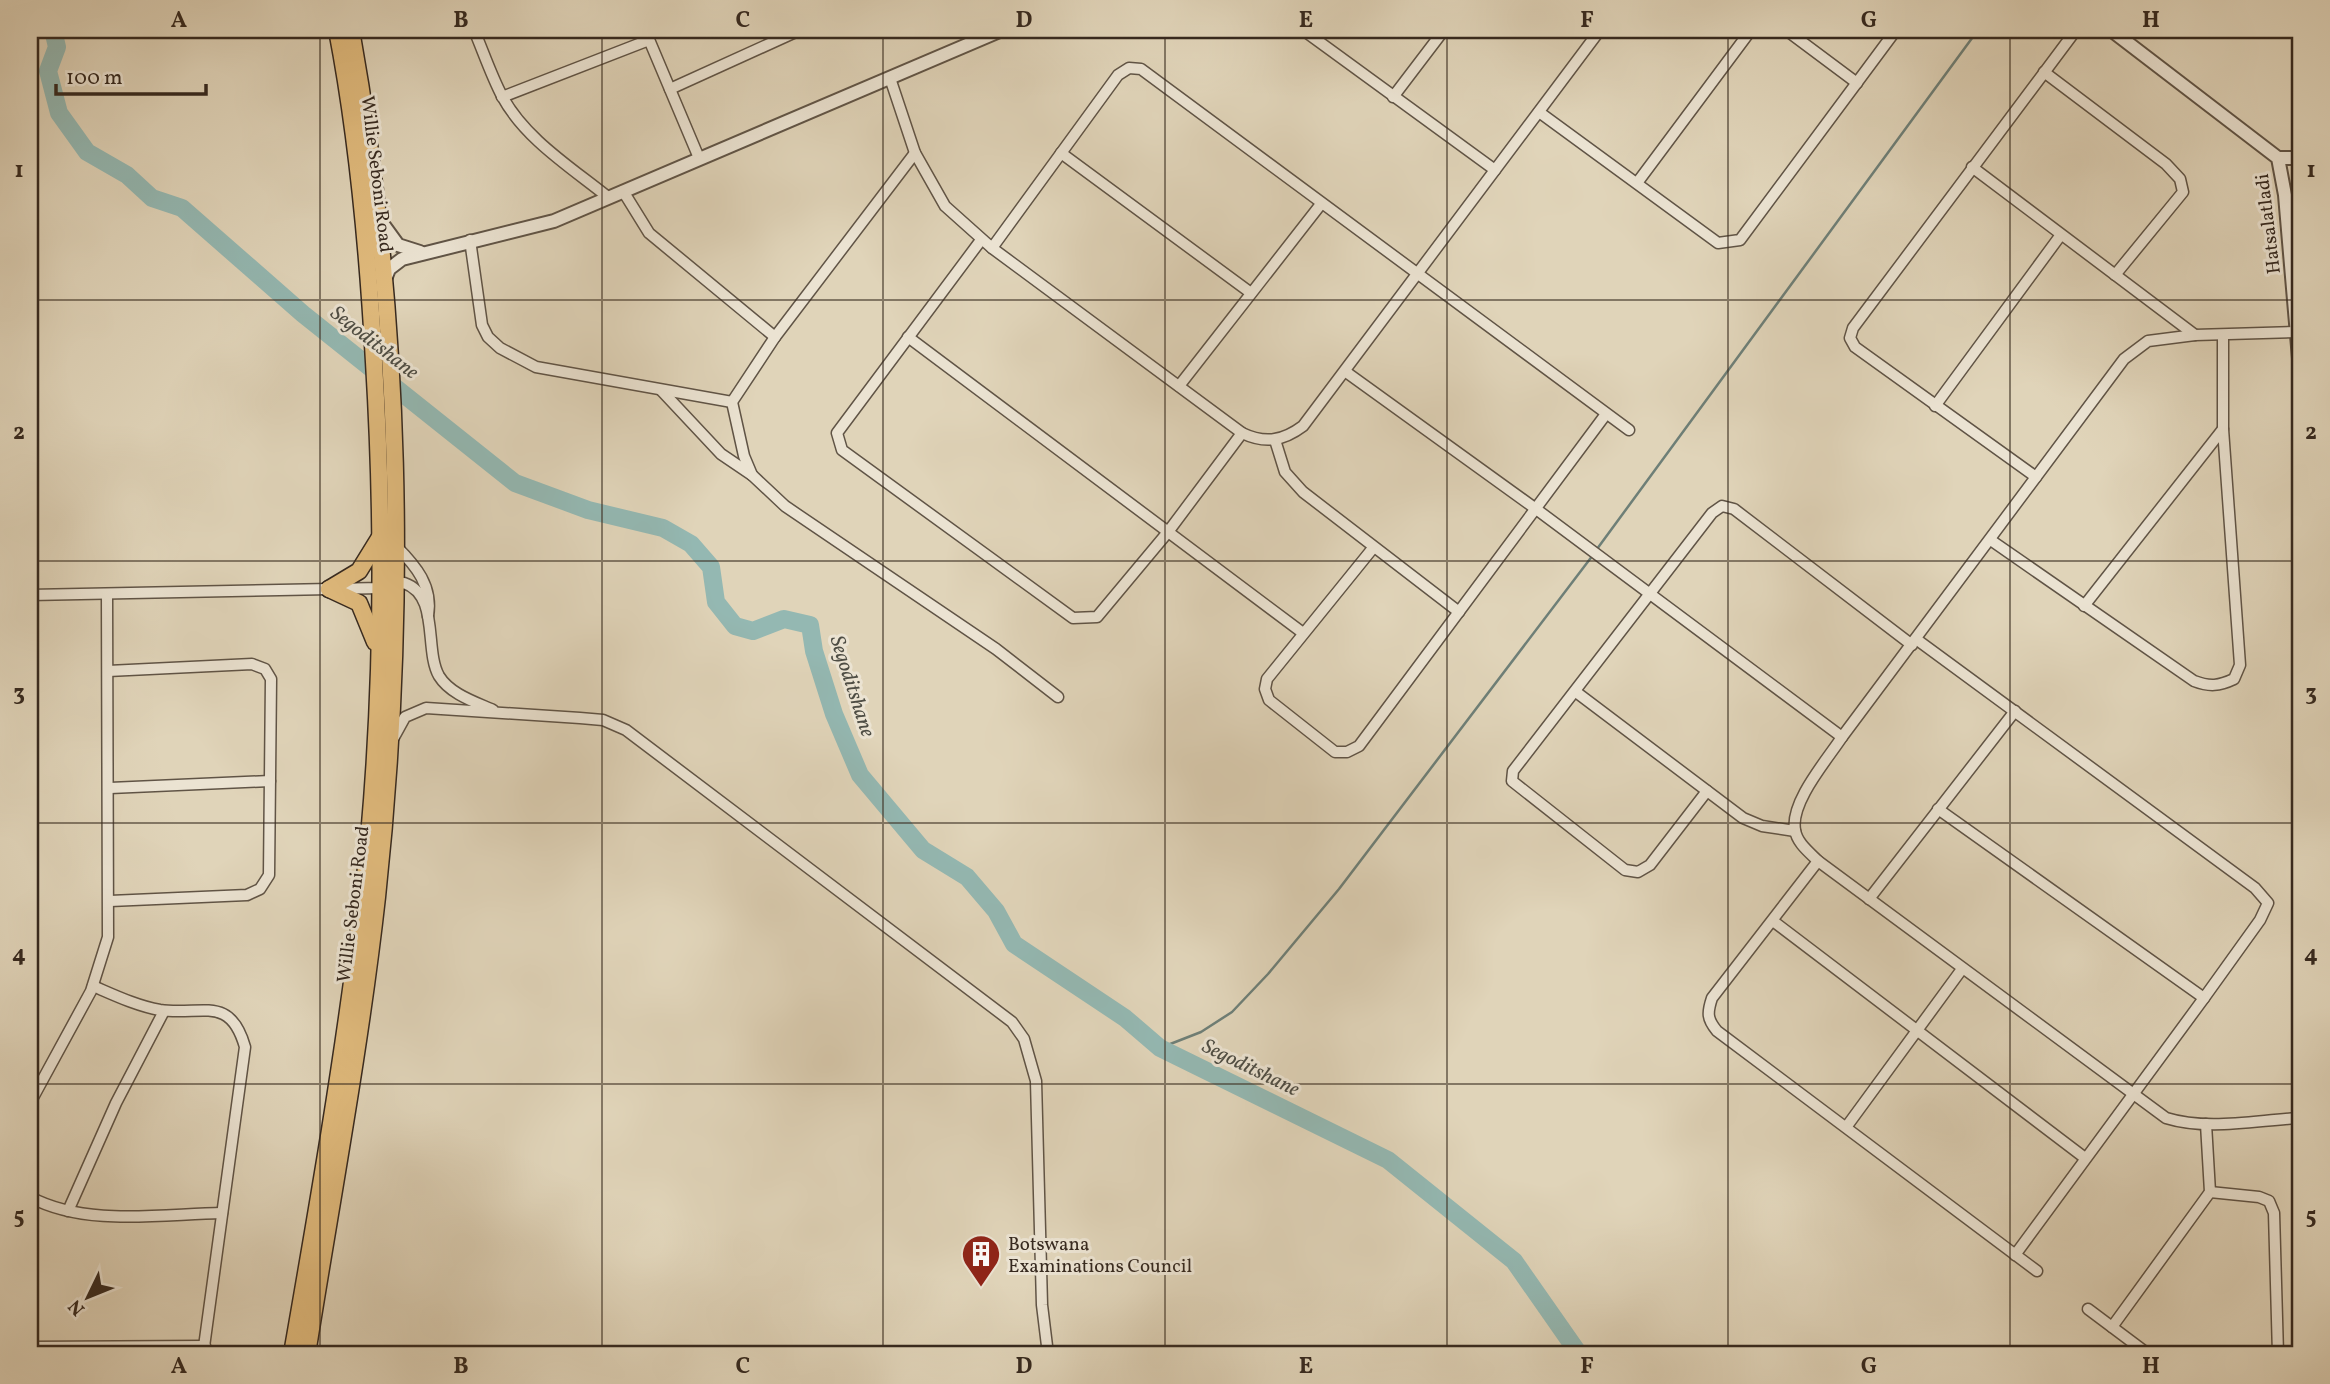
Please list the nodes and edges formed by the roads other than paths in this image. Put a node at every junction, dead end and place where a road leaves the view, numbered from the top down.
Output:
1 (337, 30) edge
2 (351, 30) edge
3 (474, 30) edge
4 (800, 30) edge
5 (1002, 30) edge
6 (1303, 30) edge
7 (1444, 30) edge
8 (1600, 30) edge
9 (1751, 30) edge
10 (1786, 30) edge
11 (1896, 30) edge
12 (2076, 30) edge
13 (2111, 30) edge
14 (647, 35) edge
15 (2045, 72) junction
16 (890, 78) junction
17 (1857, 83) junction
18 (670, 89) junction
19 (502, 97) junction
20 (1393, 97) junction
21 (1539, 112) junction
22 (915, 153) junction
23 (1061, 153) junction
24 (699, 158) junction
25 (2278, 158) junction
26 (2300, 158) edge
27 (1972, 167) junction
28 (1495, 170) junction
29 (1637, 183) junction
30 (623, 191) junction
31 (609, 198) junction
32 (1321, 204) junction
33 (376, 207) junction
34 (2060, 236) junction
35 (470, 240) junction
36 (981, 240) junction
37 (992, 248) junction
38 (420, 252) junction
39 (1417, 275) junction
40 (2115, 275) junction
41 (383, 285) junction
42 (1251, 293) junction
43 (379, 323) junction
44 (2298, 332) junction
45 (2195, 335) junction
46 (2223, 336) junction
47 (775, 337) junction
48 (908, 337) junction
49 (2300, 370) edge
50 (1346, 372) junction
51 (1179, 386) junction
52 (660, 390) junction
53 (732, 402) junction
54 (1935, 406) junction
55 (1606, 414) junction
56 (2223, 429) junction
57 (1629, 430) dead end
58 (1242, 433) junction
59 (1275, 440) junction
60 (387, 455) junction
61 (752, 475) junction
62 (2036, 477) junction
63 (1536, 509) junction
64 (1168, 532) junction
65 (382, 533) junction
66 (1992, 541) junction
67 (396, 546) junction
68 (1373, 548) junction
69 (388, 585) junction
70 (329, 589) junction
71 (107, 594) junction
72 (1650, 594) junction
73 (30, 595) edge
74 (2084, 606) junction
75 (1460, 612) junction
76 (428, 617) junction
77 (1304, 633) junction
78 (1914, 642) junction
79 (379, 654) junction
80 (108, 671) junction
81 (1576, 692) junction
82 (1058, 696) dead end
83 (2015, 711) junction
84 (500, 713) junction
85 (1842, 737) junction
86 (390, 751) junction
87 (270, 780) junction
88 (110, 788) junction
89 (1707, 791) junction
90 (1938, 809) junction
91 (1795, 831) junction
92 (1818, 861) junction
93 (1869, 899) junction
94 (110, 901) junction
95 (1773, 920) junction
96 (1962, 969) junction
97 (93, 986) junction
98 (2204, 998) junction
99 (164, 1011) junction
100 (1917, 1031) junction
101 (30, 1078) edge
102 (40, 1083) junction
103 (2133, 1094) junction
104 (30, 1103) edge
105 (2300, 1118) edge
106 (2206, 1124) junction
107 (1847, 1126) junction
108 (2085, 1158) junction
109 (2210, 1192) junction
110 (30, 1197) edge
111 (68, 1211) junction
112 (222, 1213) junction
113 (2015, 1255) junction
114 (2037, 1271) dead end
115 (2088, 1309) dead end
116 (2112, 1327) junction
117 (30, 1347) edge
118 (204, 1350) edge
119 (292, 1354) edge
120 (307, 1354) edge
121 (1048, 1354) edge
122 (2148, 1354) edge
123 (2278, 1354) edge

1 - 43 main road, Willie Seboni Road
2 - 33 main road, Willie Seboni Road
3 - 19 street
4 - 18 street
5 - 16 street
6 - 20 street
7 - 20 street
8 - 21 street
9 - 29 street
10 - 17 street
11 - 17 street
12 - 15 street
13 - 25 street, Hatsalatladi
14 - 18 street
14 - 19 street
15 - 27 street
15 - 40 street
16 - 22 street
16 - 24 street
17 - 29 street
18 - 24 street
19 - 31 street
20 - 28 street
21 - 28 street
21 - 29 street
22 - 36 street
22 - 47 street
23 - 32 street
23 - 37 street
23 - 42 street
24 - 30 street
25 - 26 street
25 - 44 street, Hatsalatladi
27 - 34 street
27 - 54 street
28 - 39 street
30 - 31 street
30 - 47 street
31 - 35 street
32 - 39 street
32 - 42 street
33 - 38 street
33 - 41 main road, Willie Seboni Road
34 - 40 street
34 - 54 street
35 - 38 street
35 - 52 street
36 - 37 street
36 - 48 street
37 - 51 street
38 - 41 street
39 - 50 street
39 - 55 street
40 - 45 street
41 - 43 main road, Willie Seboni Road
42 - 51 street
43 - 60 main road
44 - 46 street
44 - 49 street, Hatsalatladi
45 - 46 street
45 - 62 street
46 - 56 street
47 - 53 street
48 - 64 street
48 - 64 street
50 - 59 street
50 - 63 street
51 - 58 street
52 - 53 street
52 - 61 street
53 - 61 street
54 - 62 street
55 - 57 street
55 - 63 street
56 - 74 street
56 - 74 street
58 - 59 street
58 - 64 street
59 - 68 street
60 - 65 main road, Willie Seboni Road
60 - 67 main road, Willie Seboni Road
61 - 82 street
62 - 66 street
63 - 72 street
63 - 75 street
64 - 77 street
65 - 69 main road, Willie Seboni Road
65 - 70 main road
66 - 74 street
66 - 78 street
67 - 69 main road, Willie Seboni Road
67 - 76 street
68 - 75 street
68 - 77 street
69 - 70 street
69 - 76 street
69 - 79 main road, Willie Seboni Road
69 - 86 main road, Willie Seboni Road
70 - 71 street
70 - 79 main road
71 - 73 street
71 - 80 street
72 - 78 street
72 - 81 street
72 - 85 street
75 - 77 street
76 - 84 street
78 - 83 street
78 - 85 street
79 - 119 main road, Willie Seboni Road
80 - 87 street
80 - 88 street
81 - 89 street
81 - 89 street
83 - 90 street
83 - 98 street
84 - 86 street
84 - 121 street
85 - 91 street
86 - 120 main road, Willie Seboni Road
87 - 88 street
87 - 94 street
88 - 94 street
89 - 91 street
90 - 93 street
90 - 98 street
91 - 92 street
92 - 93 street
92 - 95 street
93 - 96 street
94 - 97 street
95 - 100 street
95 - 107 street
96 - 100 street
96 - 103 street
97 - 99 street
97 - 102 street
98 - 103 street
99 - 111 street
99 - 112 street
100 - 107 street
100 - 108 street
101 - 102 street
102 - 104 street
103 - 106 street
103 - 108 street
105 - 106 street
106 - 109 street
107 - 113 street
108 - 113 street
109 - 116 street
109 - 123 street
110 - 111 street
111 - 112 street
112 - 118 street
113 - 114 street
115 - 116 street
116 - 122 street
117 - 118 street

